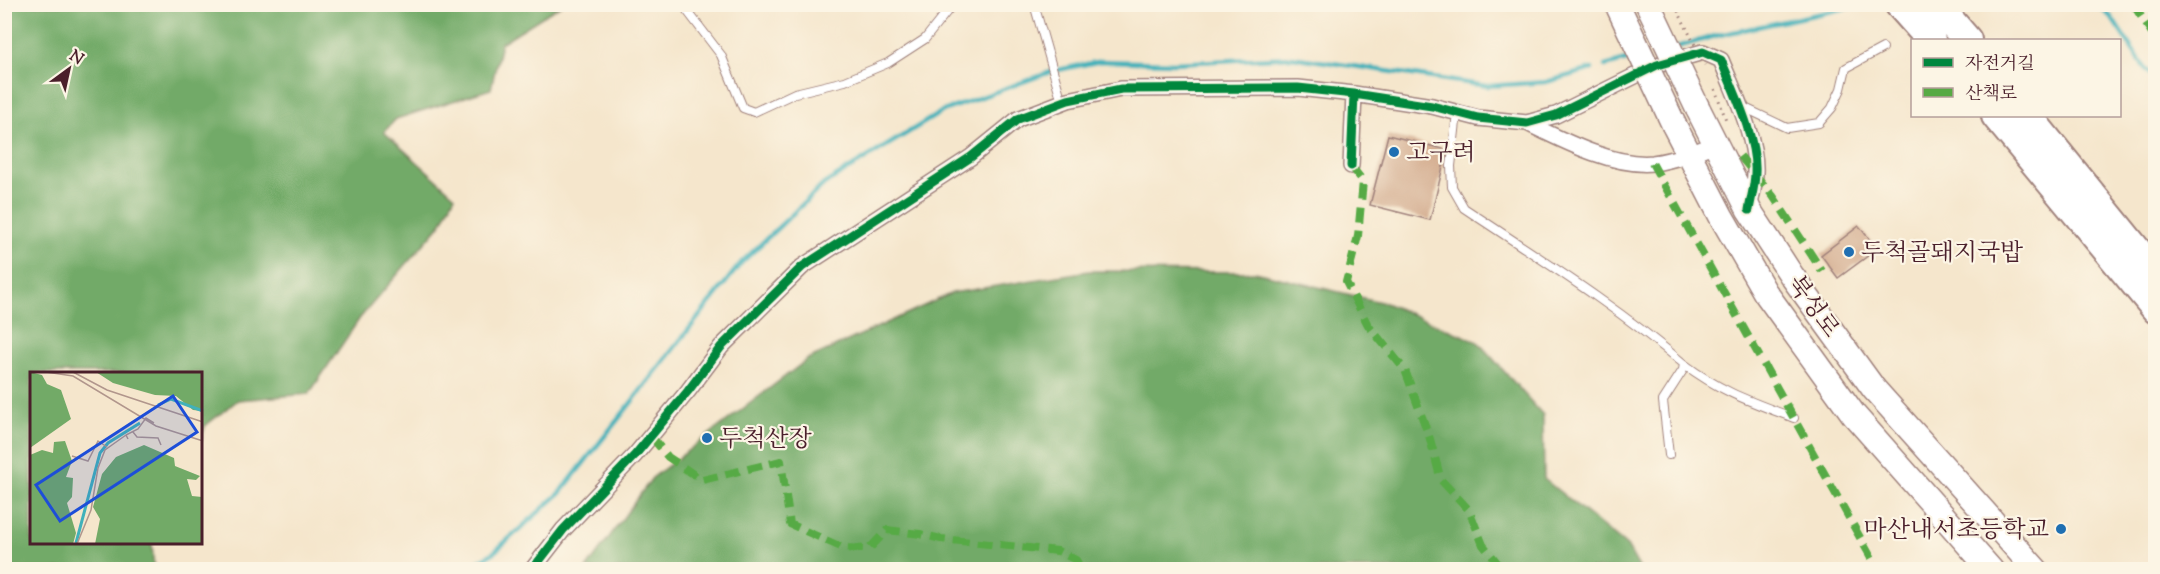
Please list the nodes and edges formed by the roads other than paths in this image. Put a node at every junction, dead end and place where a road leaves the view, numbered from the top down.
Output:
1 (682, 4) edge
2 (953, 4) edge
3 (1034, 4) edge
4 (1617, 4) edge
5 (1648, 4) edge
6 (1899, 4) edge
7 (1936, 4) edge
8 (1930, 39) edge
9 (1966, 39) edge
10 (1883, 48) dead end
11 (1354, 94) junction
12 (1060, 97) junction
13 (1739, 105) junction
14 (1457, 113) junction
15 (1997, 117) edge
16 (2029, 117) edge
17 (1527, 123) junction
18 (1715, 144) junction
19 (1690, 155) junction
20 (1351, 166) dead end
21 (1749, 210) junction
22 (2156, 274) edge
23 (2156, 309) edge
24 (1684, 364) junction
25 (1794, 418) dead end
26 (1669, 455) dead end
27 (532, 570) edge
28 (1991, 570) edge
29 (2036, 570) edge

1 - 2 lane
3 - 12 lane
4 - 19 main road, 북성로, bridge
5 - 18 main road, 북성로, bridge
6 - 8 highway
7 - 9 highway
10 - 13 lane
11 - 12 street
11 - 14 street
11 - 20 street
12 - 27 street
13 - 17 street
13 - 21 street
14 - 17 street
14 - 24 lane
15 - 23 highway
16 - 22 highway
17 - 19 street
18 - 19 street
18 - 21 main road, 북성로
19 - 28 main road, 북성로
21 - 29 main road, 북성로
24 - 25 lane
24 - 26 lane

